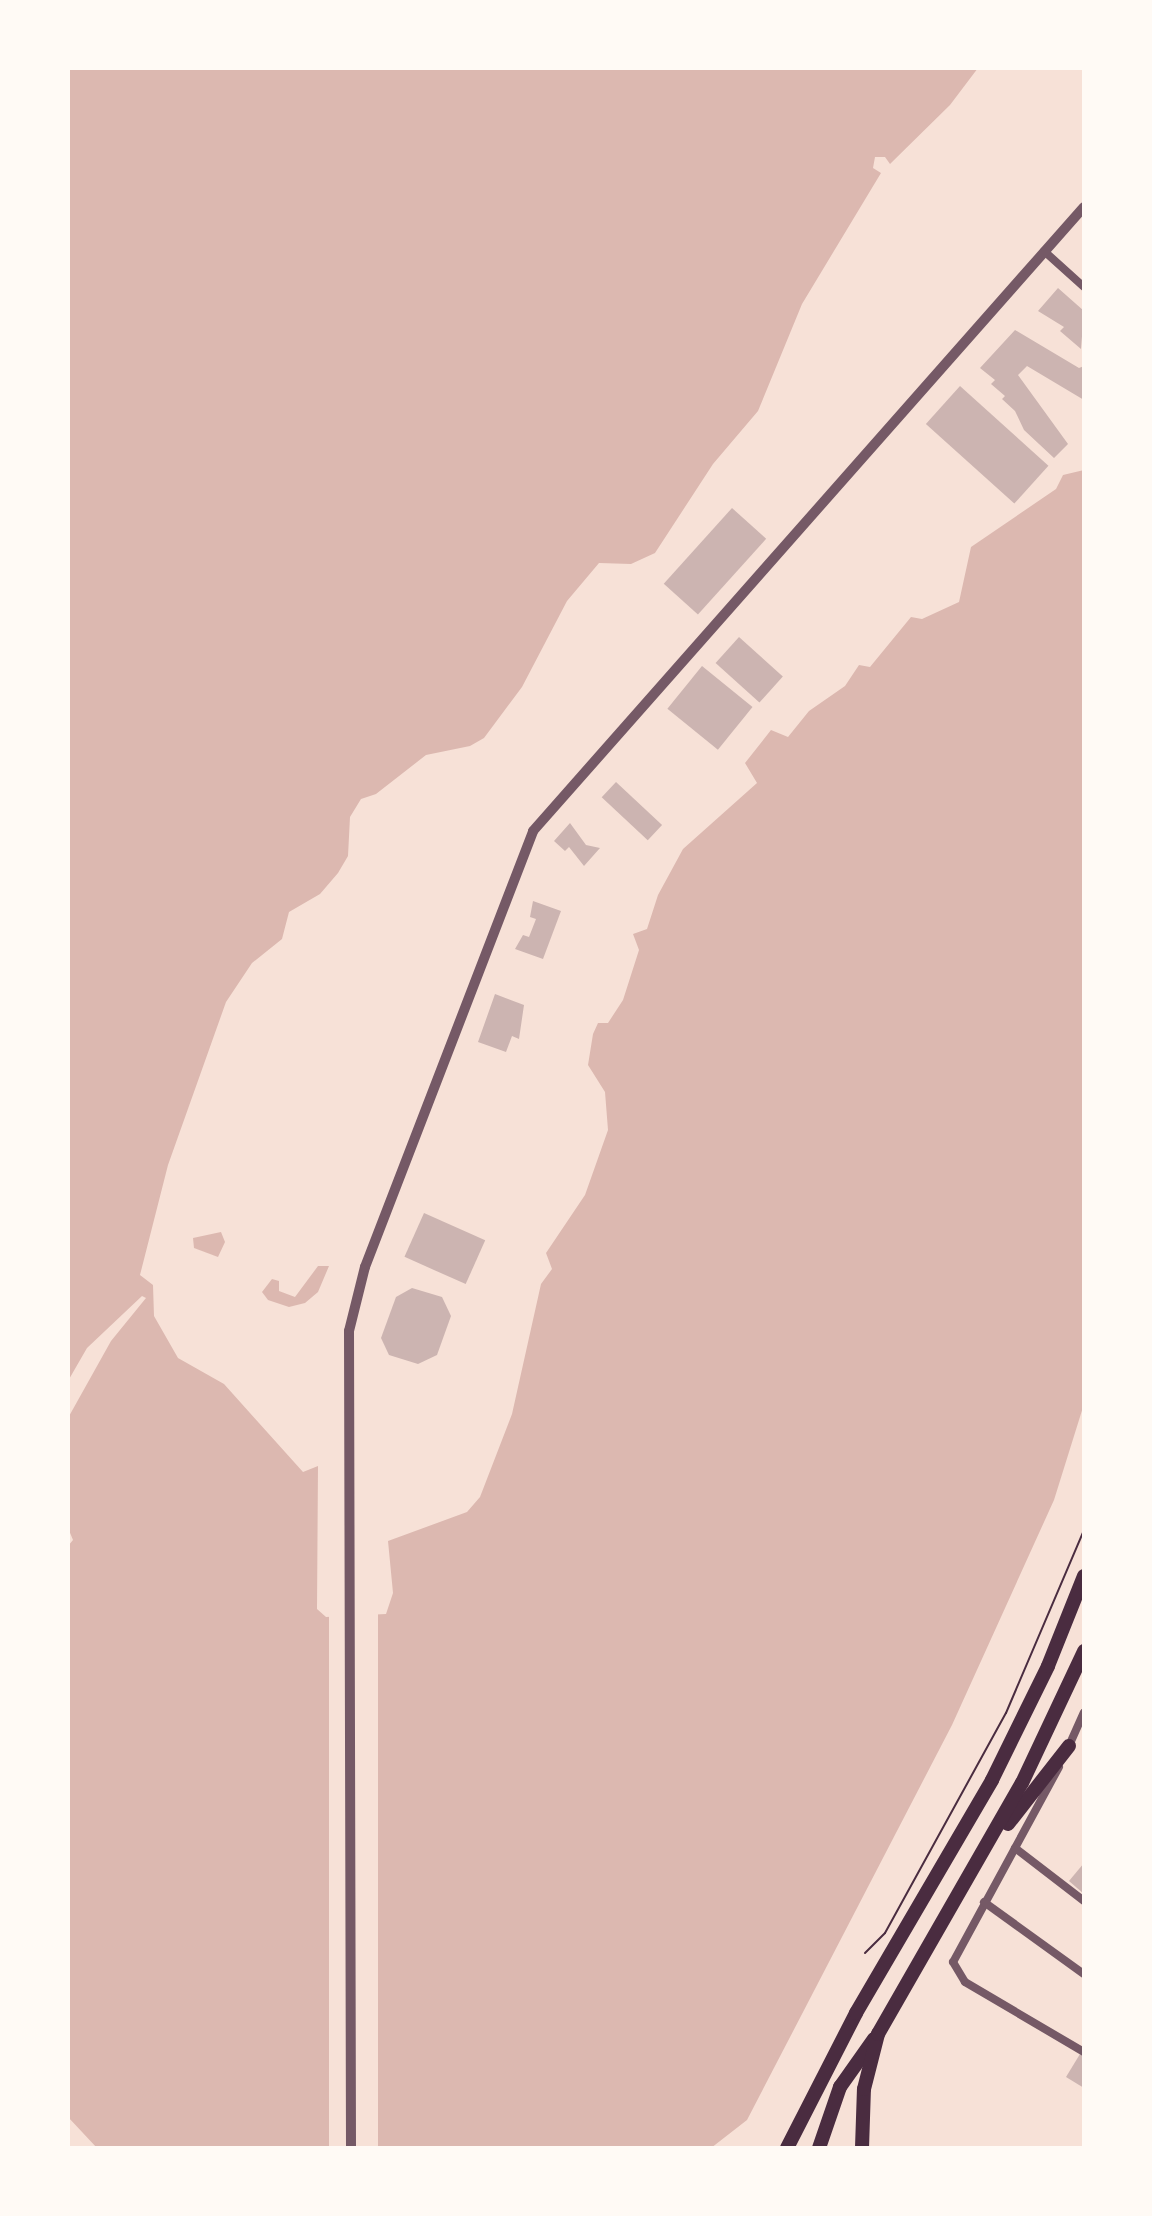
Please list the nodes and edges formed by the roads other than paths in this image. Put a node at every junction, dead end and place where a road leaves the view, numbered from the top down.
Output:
1 (1084, 207) edge
2 (1044, 251) junction
3 (1084, 287) edge
4 (1084, 1576) edge
5 (1084, 1651) edge
6 (1084, 1712) edge
7 (1072, 1740) junction
8 (1084, 1741) edge
9 (986, 1848) junction
10 (1015, 1848) junction
11 (1084, 1901) edge
12 (984, 1902) junction
13 (1084, 1974) edge
14 (878, 2034) junction
15 (1084, 2052) edge
16 (351, 2148) edge
17 (787, 2148) edge
18 (819, 2148) edge
19 (862, 2148) edge

1 - 2 street
2 - 3 street
2 - 16 street
4 - 17 highway
5 - 9 highway
6 - 7 street
7 - 8 street
7 - 9 highway
7 - 10 street
9 - 14 highway
10 - 11 street
10 - 12 street
12 - 13 street
12 - 15 street
14 - 18 highway
14 - 19 highway

